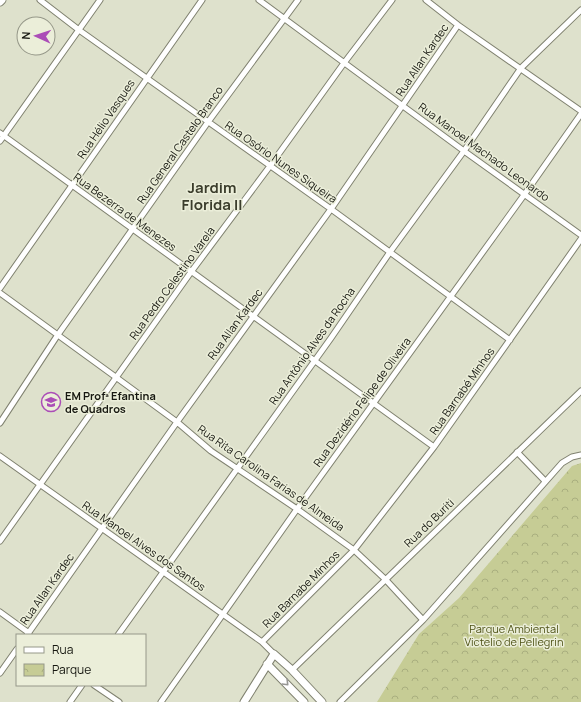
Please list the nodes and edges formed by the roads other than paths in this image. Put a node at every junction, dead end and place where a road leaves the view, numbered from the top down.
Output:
1 (40, 0) edge
2 (100, 0) edge
3 (202, 0) edge
4 (259, 0) edge
5 (298, 0) edge
6 (392, 0) edge
7 (426, 0) edge
8 (435, 2) edge
9 (581, 10) edge
10 (286, 18) junction
11 (458, 25) junction
12 (79, 30) junction
13 (344, 63) junction
14 (521, 68) junction
15 (146, 78) junction
16 (403, 106) junction
17 (581, 111) edge
18 (581, 114) edge
19 (208, 122) junction
20 (2, 135) edge
21 (0, 141) edge
22 (464, 151) junction
23 (270, 166) junction
24 (72, 186) junction
25 (524, 195) junction
26 (331, 209) junction
27 (132, 230) junction
28 (581, 235) edge
29 (581, 239) edge
30 (390, 252) junction
31 (191, 272) junction
32 (0, 288) edge
33 (0, 293) edge
34 (451, 297) junction
35 (252, 317) junction
36 (57, 336) junction
37 (510, 340) junction
38 (315, 360) junction
39 (117, 378) junction
40 (581, 390) edge
41 (374, 403) junction
42 (177, 422) junction
43 (0, 423) edge
44 (434, 447) junction
45 (517, 452) junction
46 (581, 455) edge
47 (0, 456) edge
48 (237, 470) junction
49 (545, 481) junction
50 (40, 485) junction
51 (297, 509) junction
52 (101, 529) junction
53 (0, 542) edge
54 (354, 550) junction
55 (162, 573) junction
56 (386, 579) junction
57 (0, 612) edge
58 (222, 615) junction
59 (423, 620) junction
60 (28, 634) edge
61 (119, 634) edge
62 (262, 642) junction
63 (16, 650) edge
64 (274, 654) junction
65 (267, 664) junction
66 (292, 670) junction
67 (0, 673) edge
68 (81, 686) edge
69 (95, 686) edge
70 (70, 702) edge
71 (119, 702) edge
72 (161, 702) edge
73 (244, 702) edge
74 (304, 702) edge
75 (322, 702) edge
76 (340, 702) edge

1 - 12 street, Rua Osório Nunes Siqueira
2 - 12 street
3 - 15 street, Rua Hélio Vasques
4 - 10 street, Rua Manoel Machado Leonardo
5 - 10 street, Rua General Castelo Branco
6 - 13 street, Rua Pedro Celestino Varela
7 - 8 street
8 - 11 street
9 - 14 street, Rua Antônio Alves da Rocha
10 - 13 street, Rua Manoel Machado Leonardo
10 - 19 street, Rua General Castelo Branco
11 - 14 street
11 - 16 street, Rua Allan Kardec
12 - 15 street, Rua Osório Nunes Siqueira
12 - 20 street
13 - 16 street, Rua Manoel Machado Leonardo
13 - 23 street, Rua Pedro Celestino Varela
14 - 17 street
14 - 22 street, Rua Antônio Alves da Rocha
15 - 19 street, Rua Osório Nunes Siqueira
15 - 24 street, Rua Hélio Vasques
16 - 22 street, Rua Manoel Machado Leonardo
16 - 26 street, Rua Allan Kardec
18 - 25 street, Rua Dezidério Felipe de Oliveira
19 - 23 street, Rua Osório Nunes Siqueira
19 - 27 street, Rua General Castelo Branco
20 - 21 street
20 - 24 street, Rua Bezerra de Menezes
22 - 25 street, Rua Manoel Machado Leonardo
22 - 30 street, Rua Antônio Alves da Rocha
23 - 26 street, Rua Osório Nunes Siqueira
23 - 31 street, Rua Pedro Celestino Varela
24 - 27 street, Rua Bezerra de Menezes
24 - 32 street, Rua Hélio Vasques
25 - 28 street, Rua Manoel Machado Leonardo
25 - 34 street, Rua Dezidério Felipe de Oliveira
26 - 30 street, Rua Osório Nunes Siqueira
26 - 35 street, Rua Allan Kardec
27 - 31 street, Rua Bezerra de Menezes
27 - 36 street, Rua General Castelo Branco
29 - 37 street, Rua Barnabé Minhos
30 - 34 street, Rua Osório Nunes Siqueira
30 - 38 street, Rua Antônio Alves da Rocha
31 - 35 street, Rua Bezerra de Menezes
31 - 39 street, Rua Pedro Celestino Varela
33 - 36 street, Rua Rita Carolina Farias de Almeida
34 - 37 street, Rua Osório Nunes Siqueira
34 - 41 street, Rua Dezidério Felipe de Oliveira
35 - 38 street, Rua Bezerra de Menezes
35 - 42 street, Rua Allan Kardec
36 - 39 street, Rua Rita Carolina Farias de Almeida
36 - 43 street, Rua General Castelo Branco
37 - 44 street, Rua Barnabé Minhos
38 - 41 street, Rua Bezerra de Menezes
38 - 48 street, Rua Antônio Alves da Rocha
39 - 42 street, Rua Rita Carolina Farias de Almeida
39 - 50 street, Rua Pedro Celestino Varela
40 - 45 street, Rua do Buriti
41 - 44 street, Rua Bezerra de Menezes
41 - 51 street, Rua Dezidério Felipe de Oliveira
42 - 48 street, Rua Rita Carolina Farias de Almeida
42 - 52 street, Rua Allan Kardec
44 - 54 street, Rua Barnabé Minhos
45 - 49 street
45 - 56 street, Rua do Buriti
46 - 49 street
47 - 50 street, Rua Manoel Alves dos Santos
48 - 51 street, Rua Rita Carolina Farias de Almeida
48 - 55 street, Rua Antônio Alves da Rocha
49 - 59 street
50 - 52 street, Rua Manoel Alves dos Santos
50 - 53 street, Rua Pedro Celestino Varela
51 - 54 street, Rua Rita Carolina Farias de Almeida
51 - 58 street, Rua Dezidério Felipe de Oliveira
52 - 55 street, Rua Manoel Alves dos Santos
52 - 60 street, Rua Allan Kardec
54 - 56 street, Rua Rita Carolina Farias de Almeida
54 - 62 street, Rua Barnabe Minhos
55 - 58 street, Rua Manoel Alves dos Santos
55 - 61 street, Rua Antônio Alves da Rocha
56 - 59 street, Rua Rita Carolina Farias de Almeida
56 - 66 street, Rua do Buriti
57 - 60 street
58 - 62 street, Rua Manoel Alves dos Santos
58 - 72 street, Rua Dezidério Felipe de Oliveira
59 - 76 street
62 - 64 street, Rua Manoel Alves dos Santos
63 - 67 street
64 - 65 street
64 - 66 street
65 - 73 street
65 -> 74 street
66 - 75 street
68 - 70 street
69 - 71 street

